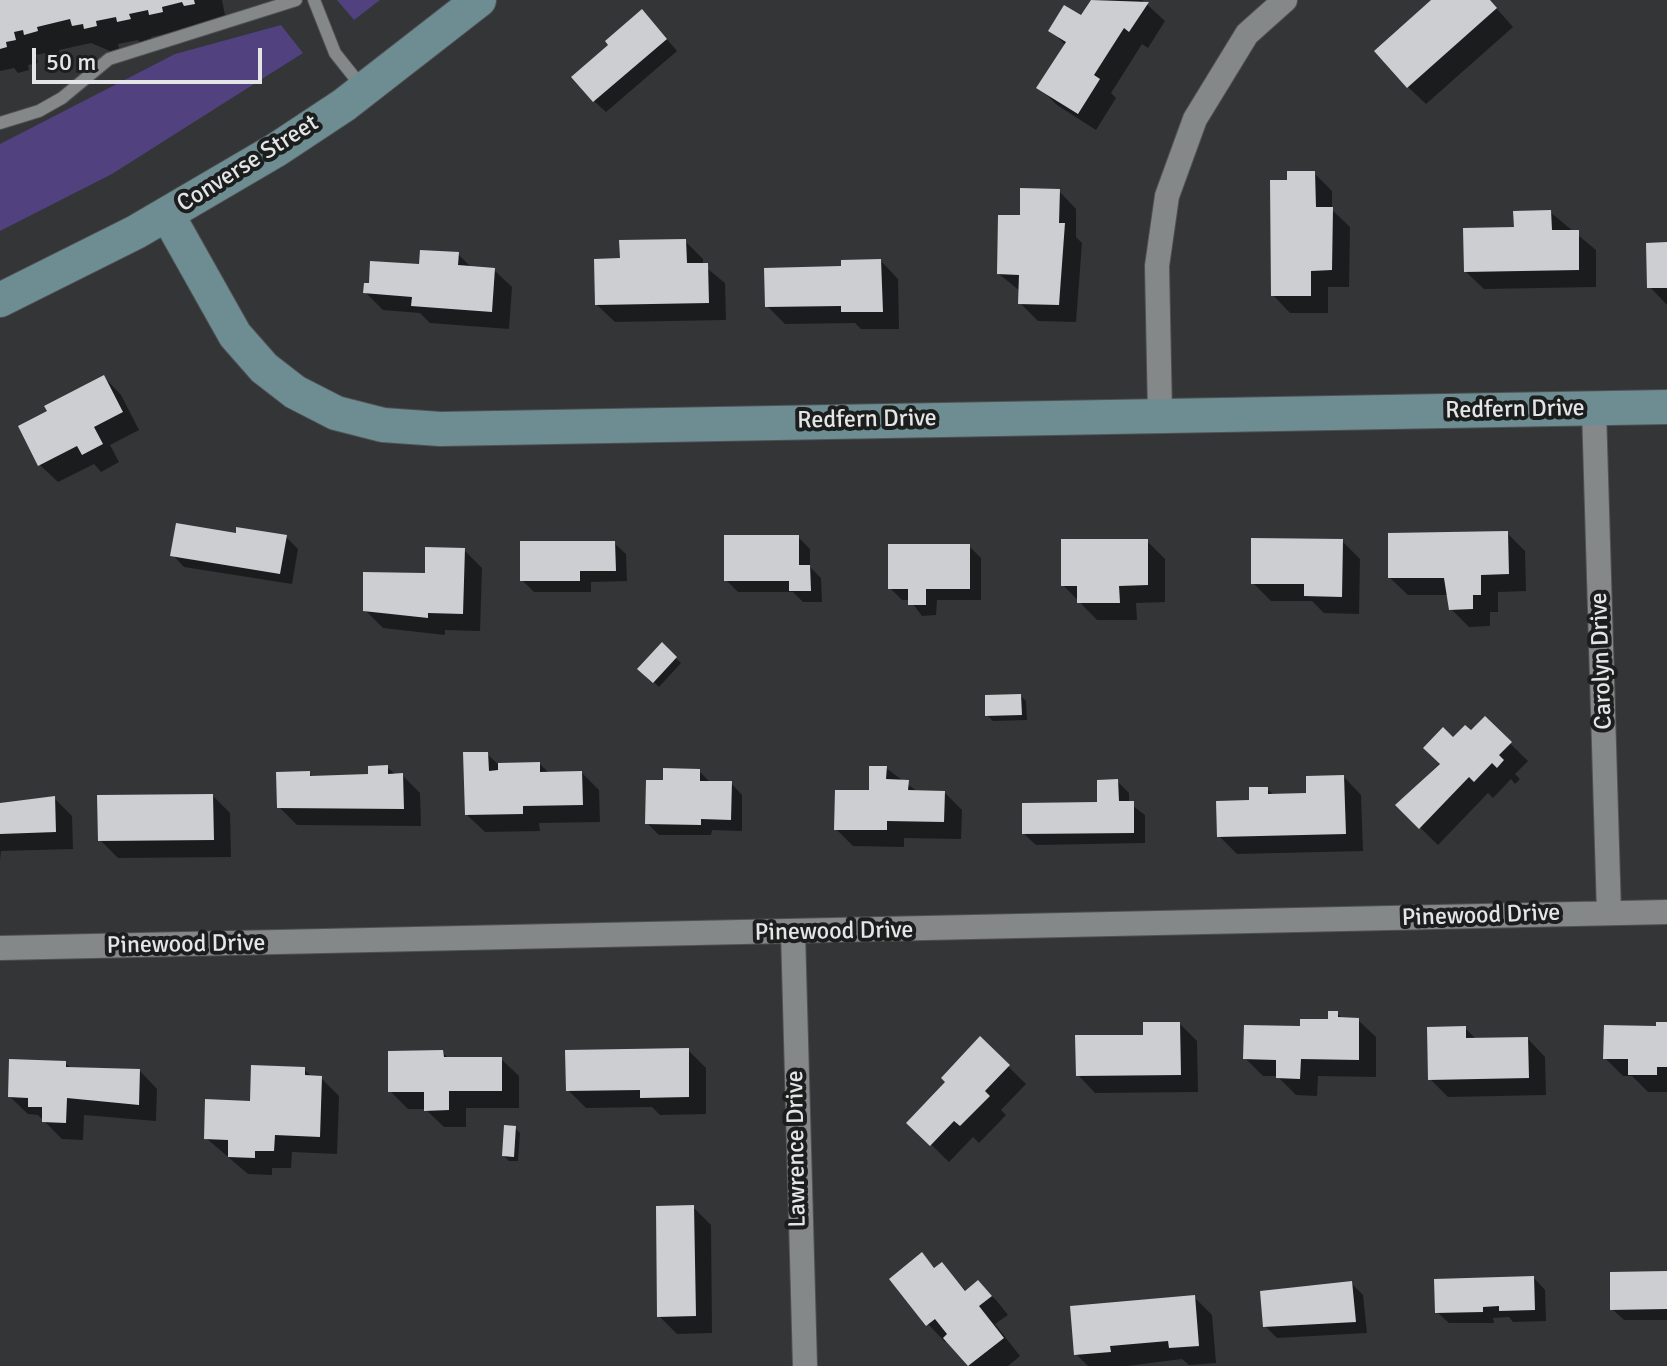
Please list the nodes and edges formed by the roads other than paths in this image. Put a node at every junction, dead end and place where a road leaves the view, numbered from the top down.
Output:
1 (296, 0) edge
2 (314, 0) edge
3 (479, 0) edge
4 (1285, 0) edge
5 (364, 90) junction
6 (0, 123) edge
7 (167, 214) junction
8 (0, 300) edge
9 (1667, 407) edge
10 (1594, 409) junction
11 (1160, 414) junction
12 (1667, 912) edge
13 (1609, 913) junction
14 (793, 932) junction
15 (0, 948) edge
16 (805, 1366) edge

1 - 6 lane
2 - 5 lane
3 - 5 street, Converse Street
4 - 11 street
5 - 7 street, Converse Street
7 - 8 street, Converse Street
7 - 11 street, Redfern Drive
9 - 10 street, Redfern Drive
10 - 11 street, Redfern Drive
10 - 13 street, Carolyn Drive
12 - 13 street, Pinewood Drive
13 - 14 street, Pinewood Drive
14 - 15 street, Pinewood Drive
14 - 16 street, Lawrence Drive

